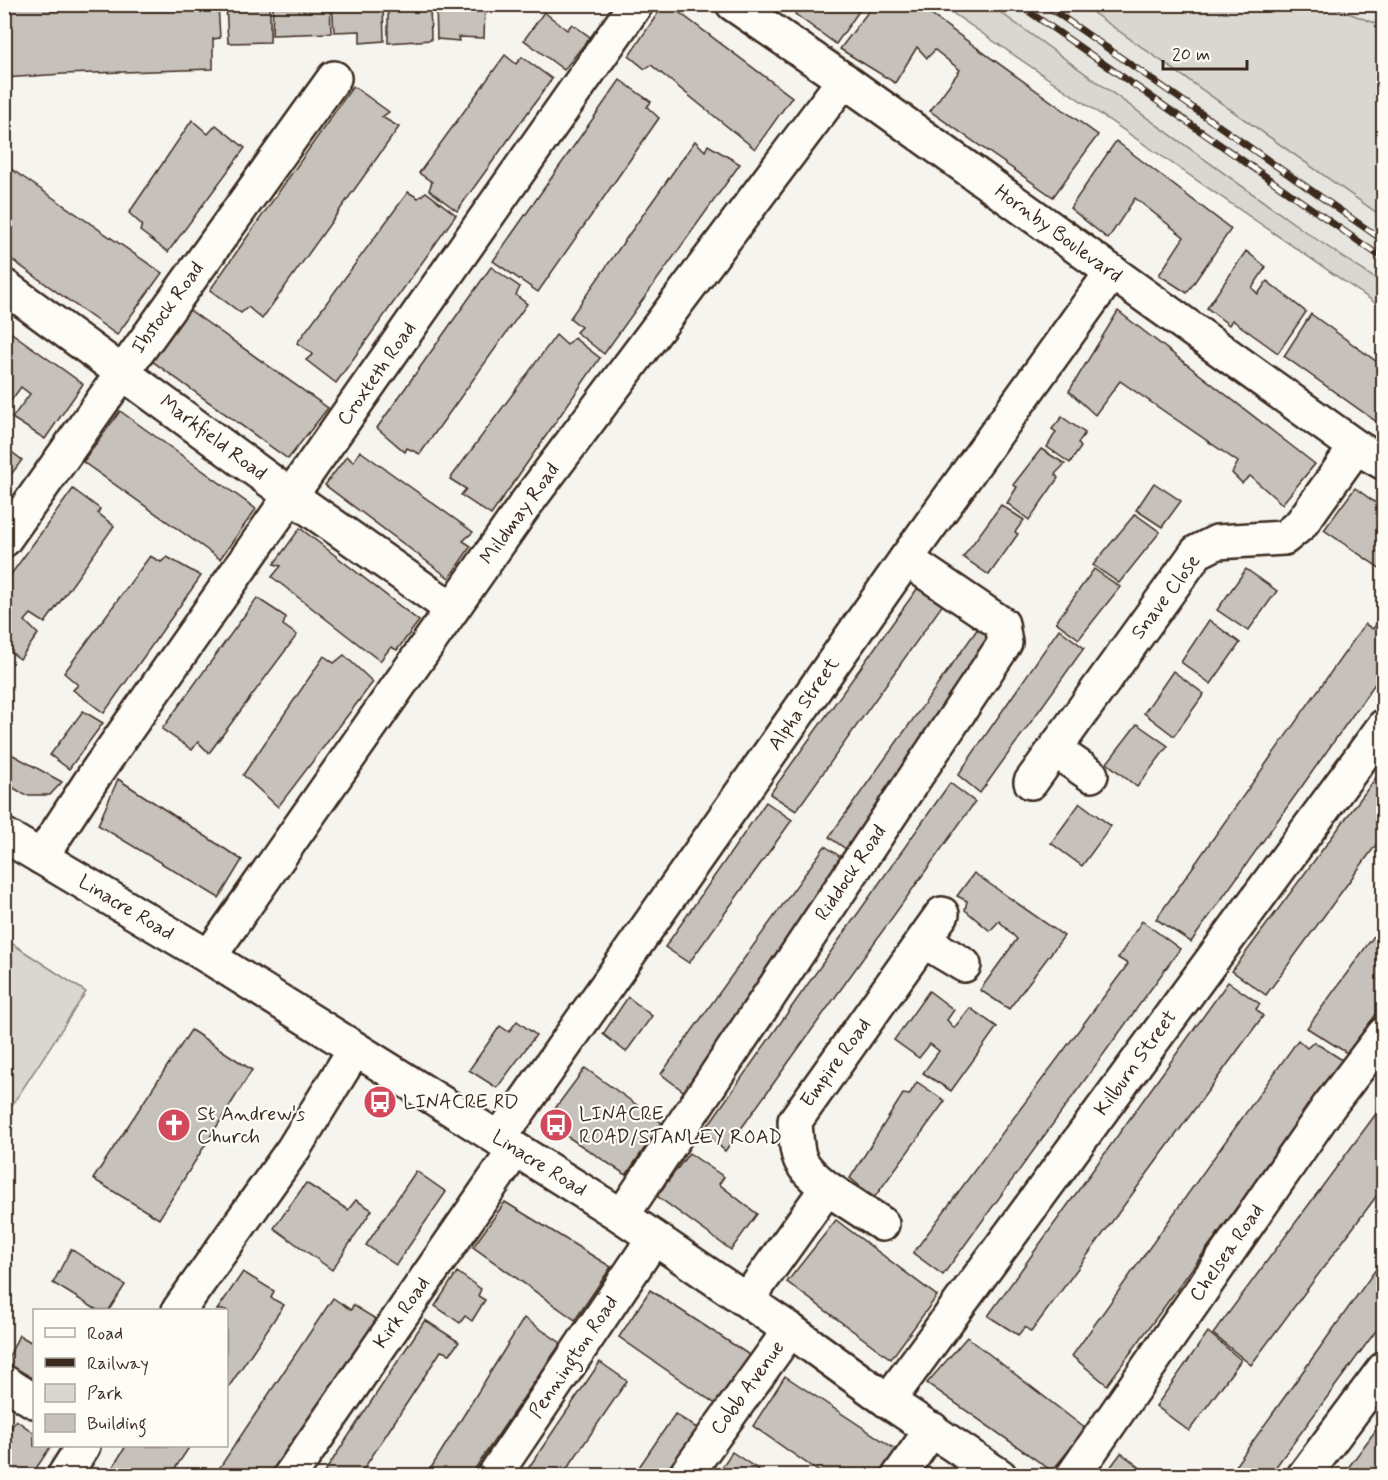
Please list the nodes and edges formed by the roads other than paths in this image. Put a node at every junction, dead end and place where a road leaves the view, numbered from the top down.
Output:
1 (636, 4) edge
2 (733, 4) edge
3 (334, 78) dead end
4 (844, 80) junction
5 (1112, 272) junction
6 (4, 286) edge
7 (123, 372) junction
8 (1370, 455) edge
9 (291, 496) junction
10 (4, 540) edge
11 (906, 559) junction
12 (452, 609) junction
13 (1383, 726) edge
14 (1056, 750) junction
15 (1091, 775) dead end
16 (1031, 782) dead end
17 (4, 835) edge
18 (41, 857) junction
19 (942, 914) dead end
20 (924, 941) junction
21 (209, 957) junction
22 (964, 964) dead end
23 (1383, 1034) edge
24 (355, 1049) junction
25 (507, 1145) junction
26 (827, 1188) junction
27 (621, 1216) junction
28 (882, 1224) dead end
29 (654, 1238) junction
30 (747, 1300) junction
31 (180, 1309) edge
32 (790, 1330) junction
33 (1383, 1370) edge
34 (4, 1382) edge
35 (33, 1400) edge
36 (888, 1401) junction
37 (932, 1429) junction
38 (83, 1447) edge
39 (64, 1476) edge
40 (290, 1476) edge
41 (494, 1476) edge
42 (685, 1476) edge
43 (899, 1476) edge
44 (1000, 1476) edge
45 (1073, 1476) edge
46 (1304, 1476) edge

1 - 9 street, Croxteth Road
2 - 4 street, Hornby Boulevard
3 - 7 street, Ibstock Road
4 - 5 street, Hornby Boulevard
4 - 12 street, Mildmay Road
5 - 8 street, Hornby Boulevard
5 - 11 street, Alpha Street
6 - 7 street, Markfield Road
7 - 9 street, Markfield Road
7 - 10 street, Ibstock Road
8 - 14 street, Snave Close
9 - 12 street, Markfield Road
9 - 18 street, Croxteth Road
11 - 25 street, Alpha Street
11 - 27 street, Riddock Road
12 - 21 street, Mildmay Road
13 - 36 street, Kilburn Street
14 - 15 street
14 - 16 street, Snave Close
17 - 18 street, Linacre Road
18 - 21 street, Linacre Road
19 - 20 street, Empire Road
20 - 22 street
20 - 26 street, Empire Road
21 - 24 street, Linacre Road
23 - 45 street, Chelsea Road
24 - 25 street, Linacre Road
24 - 31 street
25 - 27 street, Linacre Road
25 - 40 street, Kirk Road
26 - 28 street, Empire Road
26 - 30 street
27 - 29 street, Linacre Road
29 - 30 street, Linacre Road
29 - 41 street, Pennington Road
30 - 32 street, Linacre Road
32 - 36 street, Linacre Road
32 - 42 street, Cobb Avenue
33 - 46 street
34 - 35 street
36 - 37 street, Linacre Road
37 - 43 street
37 - 44 street, Linacre Road
38 - 39 street

